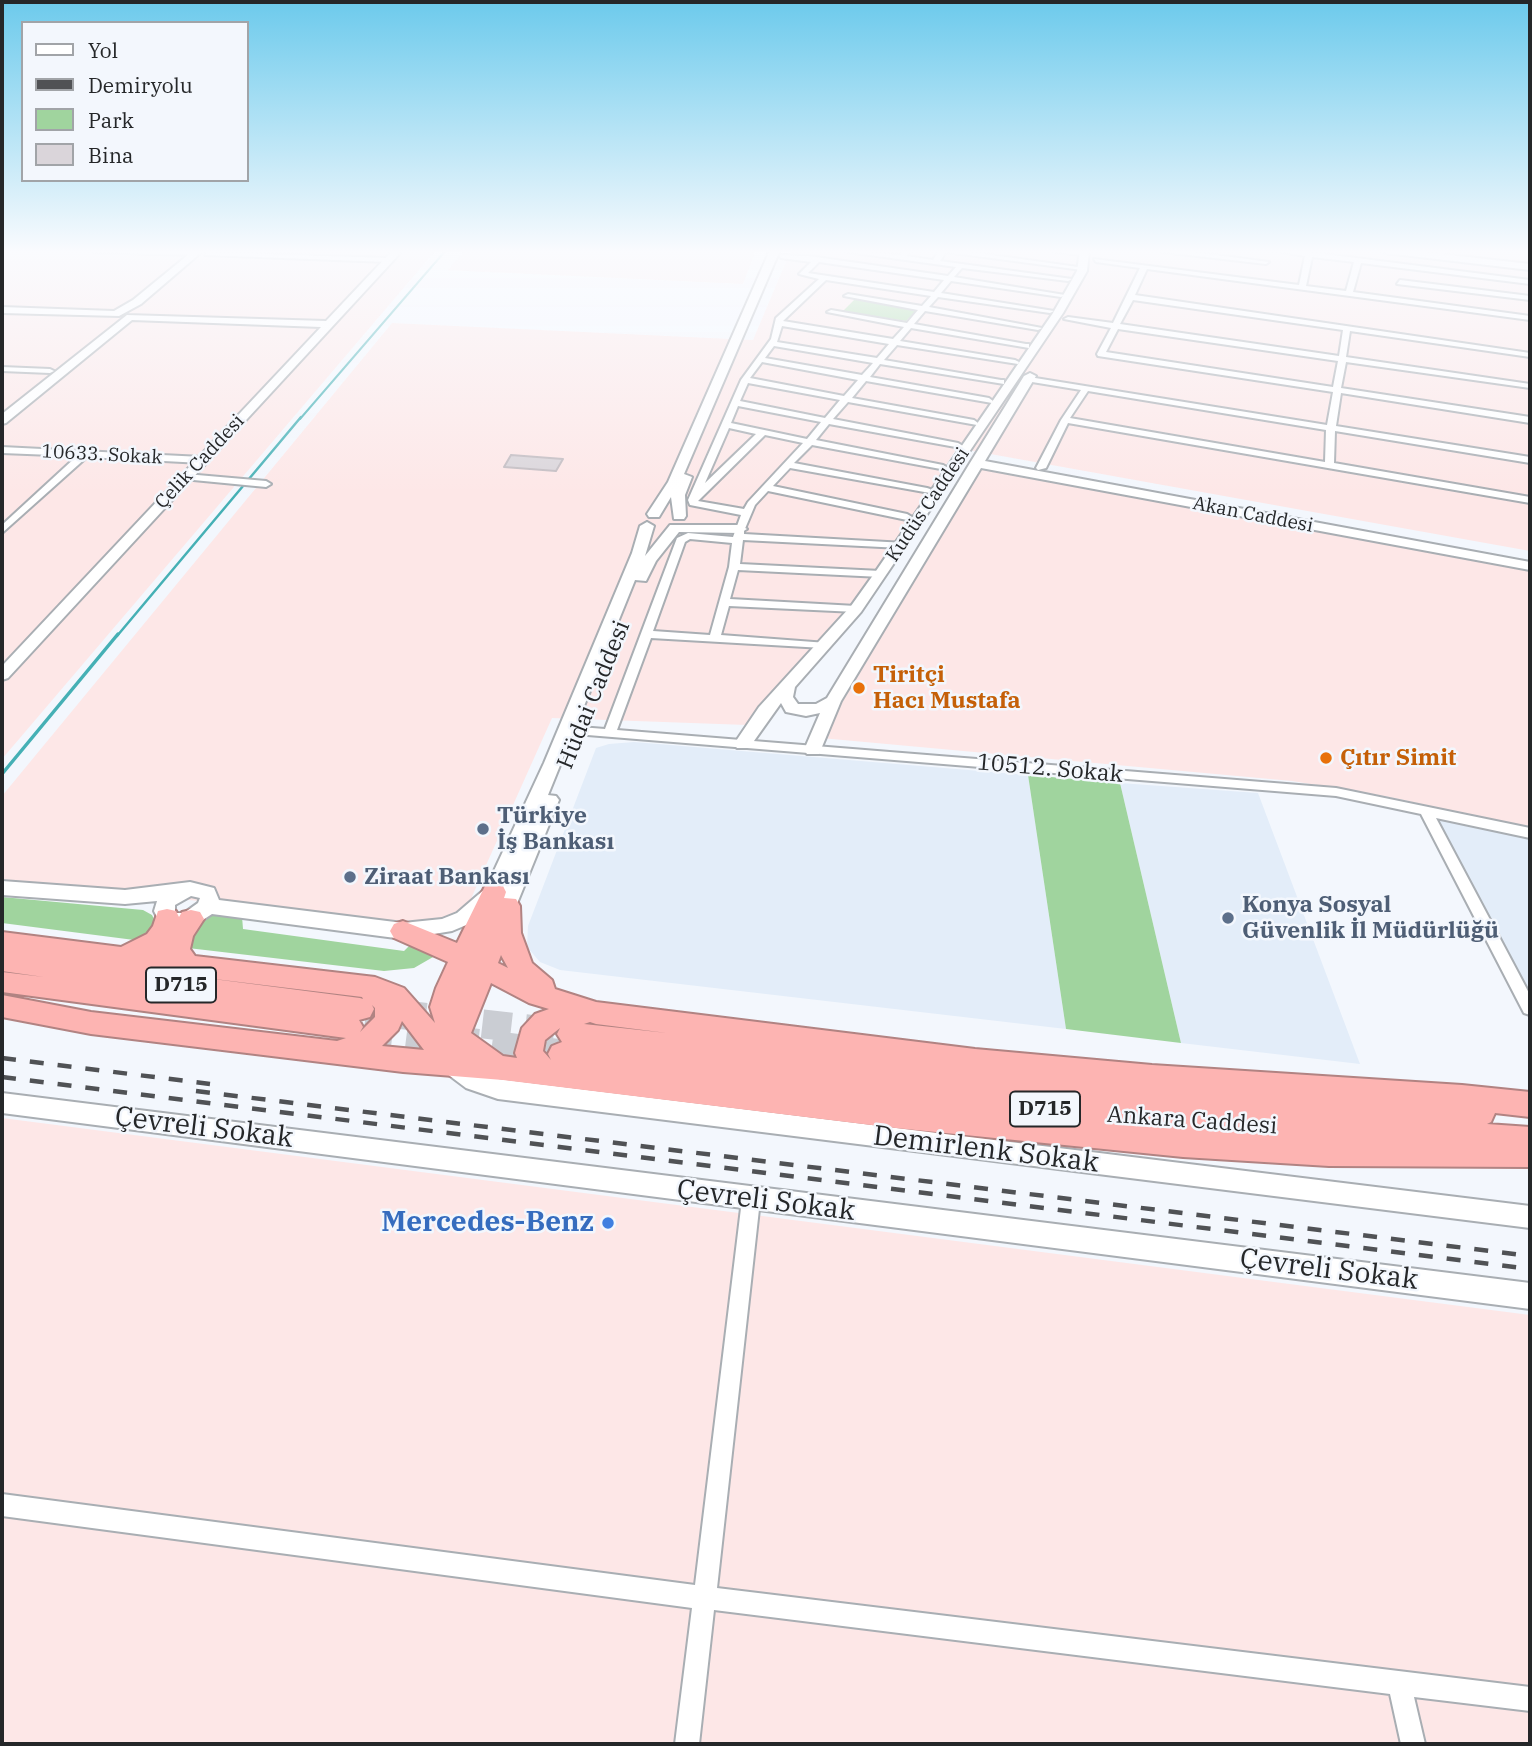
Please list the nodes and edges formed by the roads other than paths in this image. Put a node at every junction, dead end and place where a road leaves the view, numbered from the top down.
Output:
1 (101, 331) edge
2 (103, 331) edge
3 (321, 331) edge
4 (743, 331) edge
5 (747, 331) edge
6 (776, 331) edge
7 (829, 331) edge
8 (904, 331) edge
9 (941, 331) edge
10 (1045, 331) edge
11 (1059, 331) edge
12 (1113, 331) edge
13 (1161, 331) edge
14 (1347, 331) edge
15 (1371, 331) edge
16 (895, 342) junction
17 (772, 343) junction
18 (1026, 346) dead end
19 (1530, 355) edge
20 (1343, 358) junction
21 (760, 359) junction
22 (878, 361) junction
23 (1015, 362) dead end
24 (2, 369) edge
25 (50, 371) junction
26 (864, 378) junction
27 (1029, 379) junction
28 (745, 380) junction
29 (1001, 382) dead end
30 (1530, 386) edge
31 (1086, 388) junction
32 (1337, 390) junction
33 (846, 399) junction
34 (989, 401) dead end
35 (735, 403) junction
36 (2, 409) edge
37 (2, 420) edge
38 (1065, 420) junction
39 (1530, 420) edge
40 (828, 421) junction
41 (974, 423) dead end
42 (725, 425) junction
43 (1331, 428) junction
44 (763, 432) junction
45 (810, 442) junction
46 (958, 446) dead end
47 (2, 450) edge
48 (85, 454) junction
49 (202, 460) junction
50 (978, 460) junction
51 (1530, 460) edge
52 (788, 465) junction
53 (1329, 466) junction
54 (943, 468) dead end
55 (1041, 468) junction
56 (187, 477) junction
57 (266, 484) dead end
58 (767, 488) junction
59 (928, 491) dead end
60 (693, 500) junction
61 (1530, 500) edge
62 (748, 513) junction
63 (906, 517) dead end
64 (651, 520) junction
65 (678, 522) junction
66 (2, 530) edge
67 (739, 535) junction
68 (901, 545) junction
69 (1530, 558) edge
70 (1530, 566) edge
71 (734, 567) junction
72 (881, 574) junction
73 (724, 602) junction
74 (856, 609) junction
75 (645, 634) junction
76 (714, 639) junction
77 (823, 645) junction
78 (2, 675) edge
79 (787, 687) junction
80 (833, 701) junction
81 (573, 730) junction
82 (610, 733) junction
83 (743, 744) junction
84 (813, 750) junction
85 (1425, 810) junction
86 (1530, 833) edge
87 (2, 888) edge
88 (179, 892) junction
89 (125, 897) junction
90 (501, 899) junction
91 (182, 914) junction
92 (403, 931) junction
93 (2, 942) edge
94 (123, 957) junction
95 (2, 961) edge
96 (473, 962) junction
97 (188, 966) junction
98 (2, 982) edge
99 (10, 1008) edge
100 (1530, 1009) edge
101 (596, 1013) junction
102 (352, 1019) junction
103 (649, 1020) junction
104 (448, 1048) junction
105 (561, 1054) junction
106 (2, 1103) edge
107 (1530, 1105) edge
108 (1530, 1112) edge
109 (1530, 1139) edge
110 (1530, 1154) edge
111 (751, 1200) junction
112 (1530, 1217) edge
113 (1530, 1296) edge
114 (2, 1505) edge
115 (704, 1598) junction
116 (1399, 1683) junction
117 (1530, 1699) edge
118 (687, 1744) edge
119 (1413, 1744) edge

1 - 25 street
2 - 37 street
3 - 49 street, Çelik Caddesi
4 - 64 street, Hüdai Caddesi
5 - 65 street, Hüdai Caddesi
6 - 17 street
7 - 16 street
8 - 16 street
9 - 18 street
10 - 68 street, Kudüs Caddesi
11 - 27 street, Kudüs Caddesi
12 - 32 street
13 - 20 street
14 - 20 street
15 - 19 street
16 - 22 street
16 - 23 street
17 - 21 street
17 - 22 street
20 - 30 street
20 - 32 street
21 - 26 street
21 - 28 street
22 - 26 street
22 - 29 street
24 - 25 street
25 - 36 street
26 - 33 street
26 - 34 street
27 - 31 street
27 - 50 street, Kudüs Caddesi
28 - 33 street
28 - 35 street
31 - 38 street
31 - 43 street
32 - 39 street
32 - 43 street
33 - 40 street
33 - 41 street
35 - 40 street
35 - 42 street
38 - 53 street
38 - 55 street
40 - 45 street
40 - 46 street
42 - 44 street
42 - 60 street
43 - 51 street
43 - 53 street
44 - 45 street
44 - 60 street
45 - 52 street
45 - 54 street
47 - 48 street, 10633. Sokak
48 - 49 street, 10633. Sokak
48 - 66 street
49 - 56 street, Çelik Caddesi
50 - 55 street, Akan Caddesi
50 - 70 street, Akan Caddesi
50 - 80 street, Kudüs Caddesi
52 - 58 street
52 - 59 street
53 - 61 street
55 - 69 street, Akan Caddesi
56 - 57 street
56 - 78 street, Çelik Caddesi
58 - 62 street
58 - 63 street
60 - 62 street
62 - 67 street
64 - 65 street
64 - 81 street, Hüdai Caddesi
65 - 67 street
65 - 81 street, Hüdai Caddesi
67 - 68 street
67 - 71 street
67 - 75 street
68 - 72 street, Kudüs Caddesi
71 - 72 street
71 - 73 street
72 - 74 street, Kudüs Caddesi
73 - 74 street
73 - 76 street
74 - 77 street, Kudüs Caddesi
75 - 76 street
75 - 82 street
76 - 77 street
77 - 79 street, Kudüs Caddesi
79 - 80 street
79 - 83 street, Kudüs Caddesi
80 - 84 street, Kudüs Caddesi
81 - 82 street, 10512. Sokak
81 - 90 street, Hüdai Caddesi
82 - 83 street, 10512. Sokak
83 - 84 street, 10512. Sokak
84 - 85 street, 10512. Sokak
85 - 86 street, 10512. Sokak
85 - 100 street
87 - 89 street
88 - 89 street
88 - 91 street
88 - 91 street
89 - 91 street
90 - 92 street
90 - 96 highway
90 - 103 highway
91 - 92 street
91 - 94 highway
91 - 97 highway
92 - 96 highway
93 - 94 highway
94 - 97 highway
95 - 102 highway, D715
96 - 101 highway
96 - 104 highway
97 - 102 highway
98 - 102 highway, D715
99 - 102 highway
101 - 103 highway
101 - 105 highway
102 - 104 highway
102 - 104 highway
103 - 107 highway
104 - 105 highway
104 - 112 street, Demirlenk Sokak
105 - 108 highway, Ankara Caddesi / D715
105 - 109 highway, Ankara Caddesi / D715
105 - 110 highway
106 - 111 street, Çevreli Sokak
111 - 113 street, Çevreli Sokak
111 - 115 street
114 - 115 street
115 - 116 street
115 - 118 street
116 - 117 street
116 - 119 street

